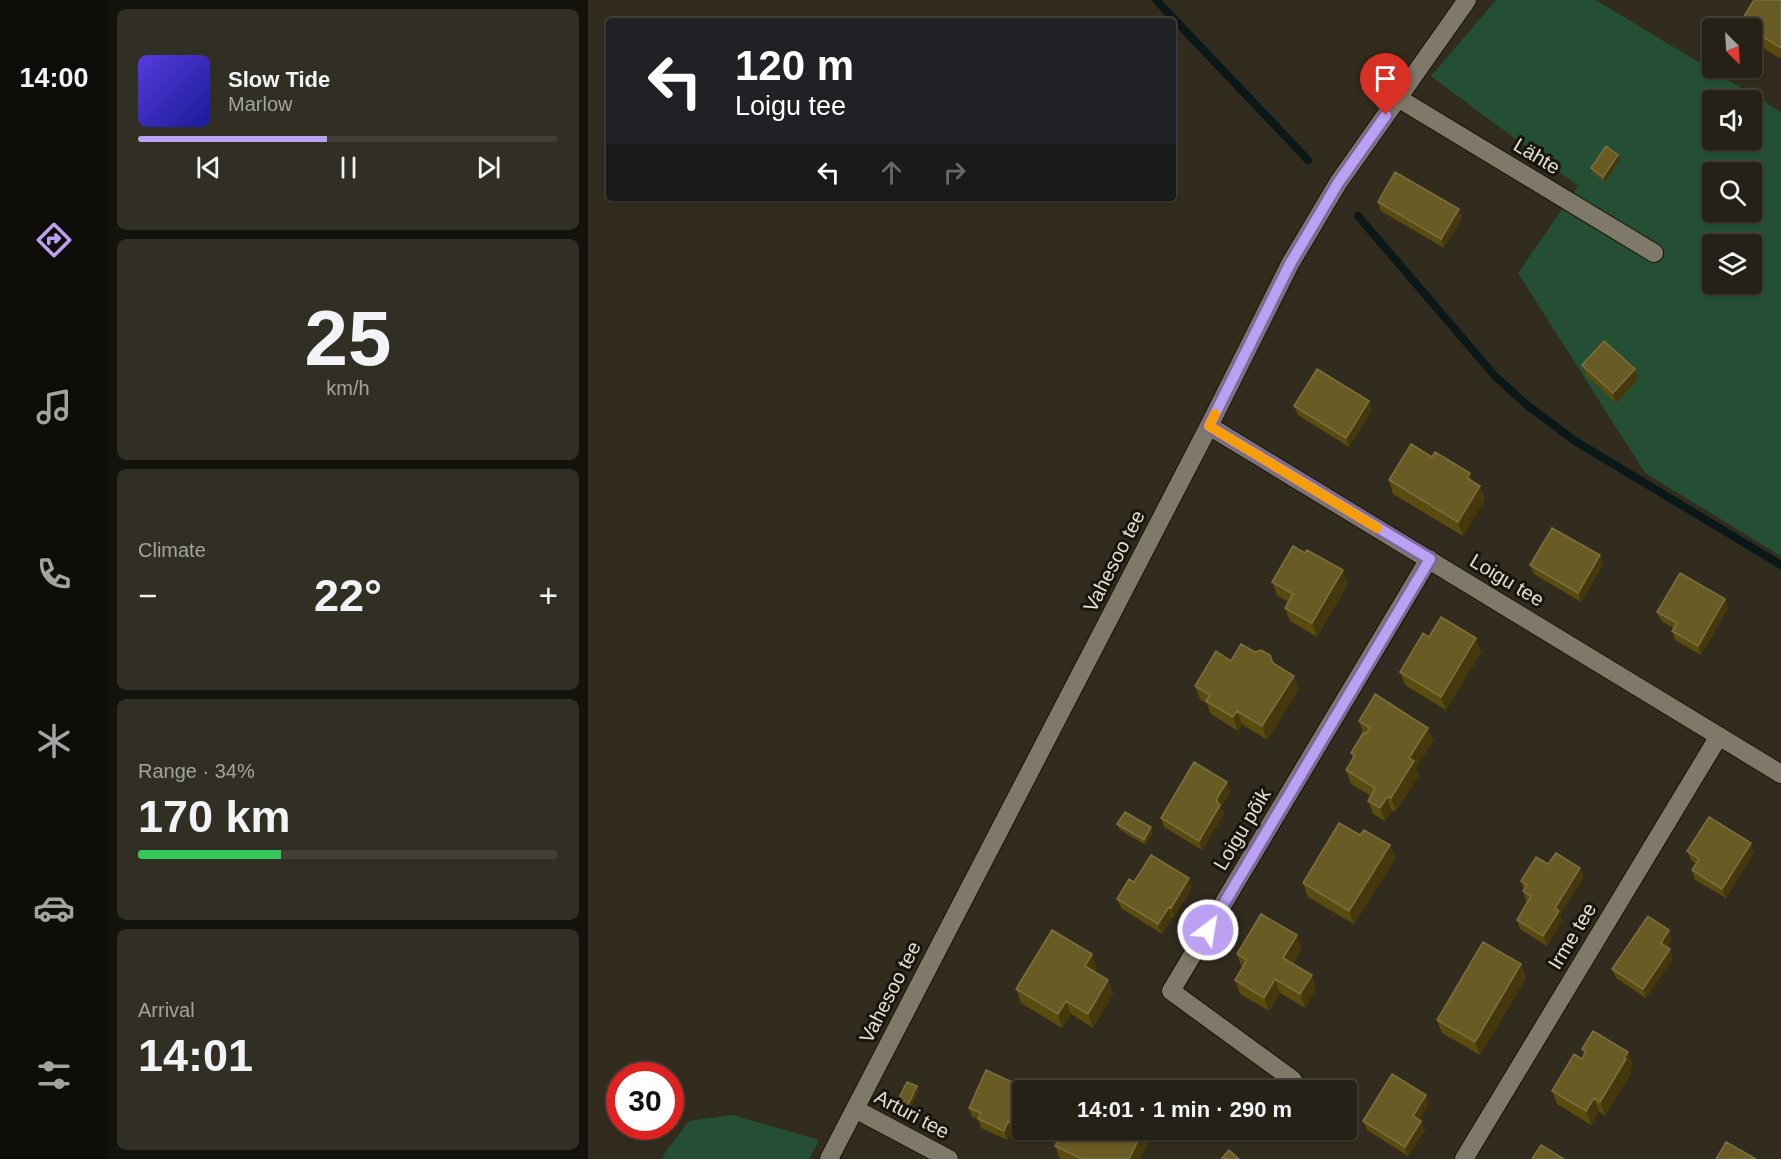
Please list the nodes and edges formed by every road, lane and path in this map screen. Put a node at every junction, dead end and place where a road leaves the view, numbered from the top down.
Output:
1 (1467, 0) edge
2 (1398, 98) junction
3 (1654, 253) dead end
4 (1209, 426) junction
5 (1430, 559) junction
6 (1719, 736) junction
7 (1781, 774) edge
8 (1293, 1080) dead end
9 (855, 1109) junction
10 (829, 1159) edge
11 (949, 1159) edge
12 (1464, 1159) edge

1 - 2 street, Vahesoo tee
2 - 3 street, Lähte
2 - 4 street, Vahesoo tee
4 - 5 street, Loigu tee
4 - 9 street, Vahesoo tee
5 - 6 street, Loigu tee
5 - 8 street, Loigu põik
6 - 7 street, Loigu tee
6 - 12 street, Irme tee
9 - 10 street, Vahesoo tee
9 - 11 street, Arturi tee

